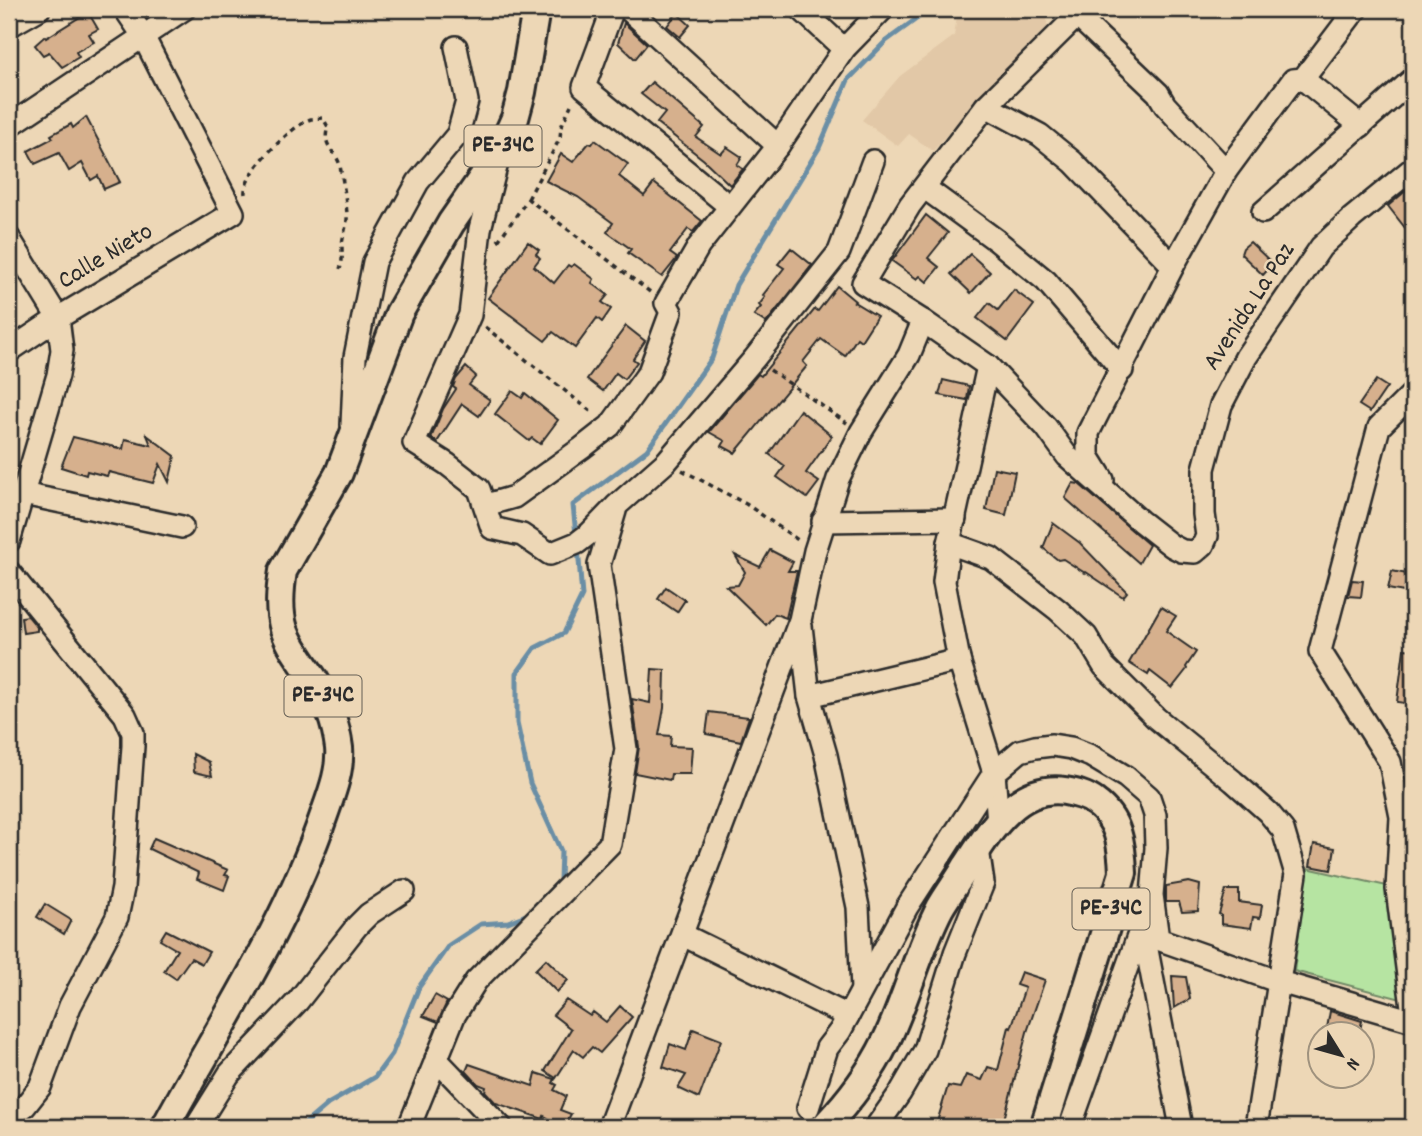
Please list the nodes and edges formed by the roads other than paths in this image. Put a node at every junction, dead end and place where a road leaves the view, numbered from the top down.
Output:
1 (39, 9) edge
2 (125, 9) edge
3 (184, 9) edge
4 (536, 9) edge
5 (613, 9) edge
6 (628, 9) edge
7 (801, 9) edge
8 (883, 9) edge
9 (1356, 9) edge
10 (1072, 14) edge
11 (9, 26) edge
12 (142, 34) junction
13 (456, 47) dead end
14 (844, 49) junction
15 (1303, 79) junction
16 (1413, 79) edge
17 (986, 106) junction
18 (9, 126) edge
19 (1361, 126) junction
20 (778, 146) junction
21 (499, 154) junction
22 (873, 161) dead end
23 (1413, 168) edge
24 (1226, 171) junction
25 (925, 188) junction
26 (729, 206) junction
27 (1263, 212) dead end
28 (9, 238) edge
29 (1174, 266) junction
30 (58, 318) junction
31 (923, 321) junction
32 (9, 351) edge
33 (988, 366) junction
34 (1122, 370) junction
35 (1413, 393) edge
36 (351, 444) junction
37 (23, 494) junction
38 (1113, 497) junction
39 (486, 505) junction
40 (617, 506) junction
41 (955, 519) junction
42 (823, 521) junction
43 (182, 527) dead end
44 (9, 541) edge
45 (949, 543) junction
46 (9, 572) edge
47 (800, 620) junction
48 (959, 660) junction
49 (809, 696) junction
50 (994, 773) junction
51 (998, 822) junction
52 (1407, 823) edge
53 (978, 849) junction
54 (1117, 890) junction
55 (404, 891) dead end
56 (1142, 924) junction
57 (683, 936) junction
58 (1280, 982) junction
59 (862, 989) junction
60 (1413, 1015) edge
61 (848, 1016) junction
62 (1413, 1021) edge
63 (436, 1059) junction
64 (9, 1116) edge
65 (816, 1118) edge
66 (165, 1127) edge
67 (196, 1127) edge
68 (410, 1127) edge
69 (501, 1127) edge
70 (609, 1127) edge
71 (876, 1127) edge
72 (1044, 1127) edge
73 (1070, 1127) edge
74 (1181, 1127) edge
75 (1255, 1127) edge

1 - 11 street
2 - 12 street
3 - 12 street
4 - 21 main road, PE-34C
5 - 26 street
6 - 20 street
7 - 14 street
8 - 14 street
9 - 15 street
10 - 17 street
10 - 24 street
12 - 18 street
12 - 30 street, Calle Nieto
13 - 36 street
14 - 20 street
15 - 19 street
15 - 24 street
16 - 19 street
17 - 25 street
17 - 29 street
19 - 27 street
20 - 26 street
21 - 36 main road, PE-34C
21 - 39 street
22 - 40 street
23 - 38 street, Avenida La Paz
24 - 29 street
25 - 31 street
25 - 34 street
26 - 39 street
28 - 30 street
29 - 34 street
30 - 32 street, Calle Nieto
30 - 37 street
31 - 33 street
31 - 42 street
33 - 38 street
33 - 41 street
34 - 38 street
35 - 52 street
36 - 66 main road, PE-34C
37 - 43 street
37 - 44 street
39 - 40 street
40 - 63 street
41 - 42 street
41 - 45 street
42 - 47 street
45 - 48 street
45 - 58 street
46 - 64 street
47 - 49 street
47 - 57 street
48 - 49 street
48 - 50 street
49 - 59 street
50 - 51 street
50 - 58 street
50 - 59 street
51 - 53 main road, PE-34C
51 - 54 main road, PE-34C
52 - 60 street
53 - 65 main road, PE-34C
53 - 71 street
54 - 56 street
54 - 72 main road, PE-34C
55 - 67 street
56 - 73 street
56 - 74 street
57 - 61 street
57 - 70 street
58 - 62 street
58 - 75 street
59 - 61 street
61 - 65 street
63 - 68 street
63 - 69 street

